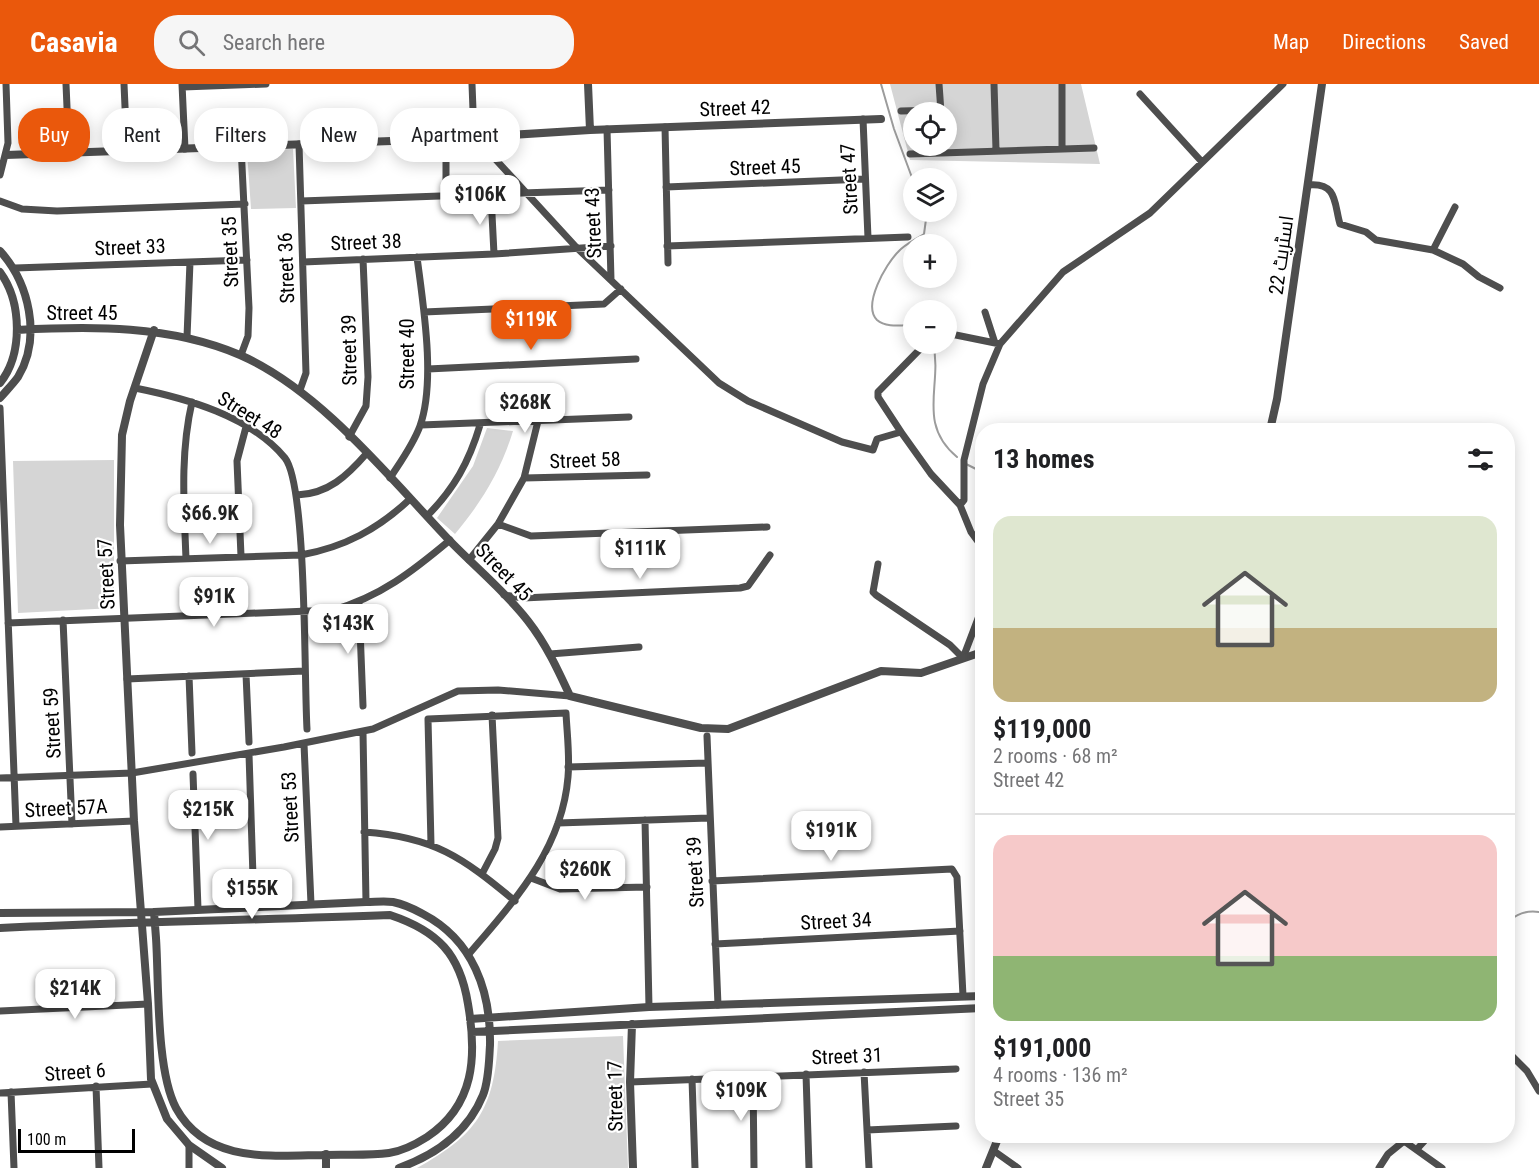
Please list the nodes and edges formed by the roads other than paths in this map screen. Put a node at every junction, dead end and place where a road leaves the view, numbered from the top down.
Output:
1 (6, 84) edge
2 (66, 84) edge
3 (124, 84) edge
4 (243, 84) edge
5 (266, 84) edge
6 (472, 84) edge
7 (588, 84) edge
8 (939, 84) edge
9 (994, 84) edge
10 (1062, 84) edge
11 (1282, 84) edge
12 (1322, 84) edge
13 (183, 86) edge
14 (1140, 94) dead end
15 (940, 102) edge
16 (67, 108) edge
17 (125, 108) edge
18 (473, 108) edge
19 (863, 119) junction
20 (881, 119) dead end
21 (665, 127) junction
22 (607, 129) junction
23 (590, 130) junction
24 (520, 134) edge
25 (390, 141) edge
26 (288, 144) edge
27 (299, 144) junction
28 (184, 148) joint
29 (194, 148) edge
30 (1094, 148) dead end
31 (957, 149) edge
32 (1062, 149) junction
33 (996, 150) junction
34 (6, 155) junction
35 (18, 155) edge
36 (242, 162) edge
37 (446, 162) edge
38 (497, 162) edge
39 (1202, 162) junction
40 (0, 175) edge
41 (865, 179) junction
42 (1308, 184) junction
43 (666, 187) junction
44 (609, 190) junction
45 (526, 194) junction
46 (490, 195) junction
47 (446, 197) junction
48 (0, 201) edge
49 (301, 201) junction
50 (245, 204) junction
51 (1455, 207) dead end
52 (903, 237) edge
53 (868, 238) junction
54 (611, 246) junction
55 (667, 246) junction
56 (577, 248) junction
57 (1432, 250) junction
58 (0, 251) edge
59 (494, 254) junction
60 (417, 257) junction
61 (363, 259) junction
62 (247, 260) junction
63 (190, 262) junction
64 (303, 262) junction
65 (668, 263) dead end
66 (15, 268) junction
67 (0, 272) edge
68 (611, 280) junction
69 (1500, 288) dead end
70 (621, 290) junction
71 (424, 312) junction
72 (986, 312) dead end
73 (30, 329) junction
74 (17, 330) junction
75 (154, 330) junction
76 (957, 335) edge
77 (187, 338) junction
78 (998, 343) junction
79 (914, 354) edge
80 (241, 355) junction
81 (636, 359) dead end
82 (428, 369) junction
83 (0, 383) edge
84 (135, 388) junction
85 (300, 390) junction
86 (0, 398) edge
87 (192, 402) junction
88 (0, 408) edge
89 (629, 417) dead end
90 (538, 421) junction
91 (1271, 423) edge
92 (421, 425) junction
93 (480, 425) junction
94 (246, 427) junction
95 (901, 432) junction
96 (349, 437) junction
97 (367, 453) junction
98 (647, 475) dead end
99 (390, 478) junction
100 (524, 478) junction
101 (297, 495) junction
102 (410, 499) junction
103 (960, 505) junction
104 (427, 516) junction
105 (498, 524) junction
106 (767, 527) dead end
107 (975, 537) edge
108 (450, 540) junction
109 (301, 555) junction
110 (770, 555) dead end
111 (241, 556) junction
112 (186, 558) junction
113 (469, 560) junction
114 (120, 561) junction
115 (878, 564) dead end
116 (3, 580) edge
117 (504, 595) junction
118 (359, 603) junction
119 (302, 612) junction
120 (125, 618) junction
121 (63, 620) junction
122 (8, 623) junction
123 (975, 626) edge
124 (639, 647) dead end
125 (550, 654) junction
126 (975, 654) edge
127 (963, 658) junction
128 (304, 671) junction
129 (246, 674) junction
130 (189, 676) junction
131 (127, 679) junction
132 (570, 696) junction
133 (363, 706) dead end
134 (492, 716) junction
135 (307, 729) dead end
136 (363, 732) junction
137 (707, 736) dead end
138 (249, 742) dead end
139 (304, 744) junction
140 (192, 753) dead end
141 (249, 754) junction
142 (708, 763) junction
143 (568, 767) junction
144 (132, 773) junction
145 (194, 774) dead end
146 (71, 777) junction
147 (0, 778) edge
148 (14, 778) junction
149 (709, 818) junction
150 (645, 820) junction
151 (134, 821) junction
152 (558, 823) junction
153 (72, 824) junction
154 (16, 826) junction
155 (0, 827) edge
156 (364, 832) junction
157 (431, 844) junction
158 (482, 874) junction
159 (531, 878) junction
160 (712, 881) junction
161 (647, 887) junction
162 (515, 901) junction
163 (366, 902) junction
164 (311, 904) junction
165 (285, 905) junction
166 (254, 907) junction
167 (198, 909) junction
168 (139, 911) junction
169 (81, 912) junction
170 (154, 912) junction
171 (0, 913) edge
172 (426, 915) junction
173 (286, 919) junction
174 (142, 923) junction
175 (81, 924) junction
176 (156, 924) junction
177 (420, 927) junction
178 (0, 928) edge
179 (960, 931) junction
180 (715, 944) junction
181 (469, 954) junction
182 (963, 996) junction
183 (975, 996) edge
184 (148, 1004) junction
185 (764, 1004) junction
186 (717, 1005) junction
187 (650, 1007) junction
188 (975, 1008) edge
189 (0, 1011) edge
190 (765, 1016) junction
191 (489, 1017) junction
192 (470, 1019) junction
193 (632, 1024) junction
194 (162, 1028) junction
195 (149, 1029) junction
196 (490, 1030) junction
197 (472, 1032) junction
198 (1515, 1059) edge
199 (956, 1069) dead end
200 (864, 1072) junction
201 (806, 1074) junction
202 (753, 1077) junction
203 (692, 1079) junction
204 (630, 1082) junction
205 (152, 1084) junction
206 (96, 1086) junction
207 (1539, 1091) edge
208 (11, 1092) junction
209 (0, 1093) edge
210 (445, 1122) junction
211 (956, 1126) dead end
212 (867, 1130) junction
213 (457, 1132) junction
214 (996, 1143) edge
215 (1402, 1143) edge
216 (1408, 1143) edge
217 (1423, 1143) edge
218 (189, 1145) junction
219 (1418, 1148) junction
220 (994, 1150) junction
221 (326, 1154) junction
222 (14, 1168) edge
223 (99, 1168) edge
224 (189, 1168) edge
225 (222, 1168) edge
226 (326, 1168) edge
227 (399, 1168) edge
228 (633, 1168) edge
229 (695, 1168) edge
230 (754, 1168) edge
231 (809, 1168) edge
232 (869, 1168) edge
233 (986, 1168) edge
234 (1018, 1168) edge
235 (1379, 1168) edge
236 (1442, 1168) edge

1 - 34 street
2 - 16 street
3 - 17 street
4 - 5 street
4 - 13 street
6 - 18 street
7 - 23 street
8 - 15 street
9 - 33 street
10 - 32 street
11 - 39 street
12 - 42 street, اسٹریٹ 22
13 - 28 street
14 - 39 street
19 - 20 street, Street 42
19 - 21 street, Street 42
19 - 41 street, Street 47
21 - 22 street, Street 42
21 - 43 street
22 - 23 street, Street 42
22 - 44 street, Street 43
23 - 24 street
25 - 27 street
26 - 27 street
27 - 49 street, Street 36
28 - 29 street
30 - 32 street
31 - 33 street
32 - 33 street
34 - 35 street
34 - 40 street
36 - 50 street, Street 35
37 - 47 street
38 - 45 street
39 - 78 street
41 - 43 street, Street 45
41 - 53 street, Street 47
42 - 57 street
42 - 91 street, اسٹریٹ 22
43 - 55 street
44 - 45 street
44 - 54 street, Street 43
45 - 46 street
45 - 56 street
46 - 47 street
46 - 59 street
47 - 49 street
48 - 50 street
49 - 64 street, Street 36
50 - 62 street, Street 35
51 - 57 street
52 - 53 street
53 - 55 street
54 - 56 street, Street 38
54 - 68 street, Street 43
55 - 65 street
56 - 59 street, Street 38
56 - 68 street
57 - 69 street
58 - 66 street
59 - 60 street, Street 38
60 - 61 street, Street 38
60 - 71 street, Street 40
61 - 64 street, Street 38
61 - 96 street, Street 39
62 - 63 street, Street 33
62 - 80 street, Street 35
63 - 66 street, Street 33
63 - 77 street
64 - 85 street, Street 36
66 - 73 street
67 - 74 street
68 - 70 street
70 - 71 street
70 - 95 street
71 - 82 street, Street 40
72 - 78 street
73 - 74 street, Street 45
73 - 75 street, Street 45
73 - 86 street
74 - 83 street
75 - 77 street, Street 45
75 - 84 street, Street 57
76 - 78 street
77 - 80 street, Street 45
78 - 103 street
79 - 95 street
80 - 85 street, Street 45
81 - 82 street
82 - 92 street, Street 40
84 - 87 street, Street 48
84 - 114 street, Street 57
85 - 96 street, Street 45
87 - 94 street, Street 48
87 - 112 street
88 - 116 street
89 - 90 street
90 - 93 street
90 - 100 street
92 - 93 street
92 - 99 street, Street 40
93 - 104 street
94 - 101 street, Street 48
94 - 111 street
95 - 103 street
96 - 97 street, Street 45
97 - 99 street, Street 45
97 - 101 street
98 - 100 street, Street 58
99 - 102 street, Street 45
100 - 105 street
101 - 109 street, Street 48
102 - 104 street, Street 45
102 - 109 street
103 - 107 street
104 - 108 street, Street 45
105 - 106 street
105 - 113 street
108 - 113 street, Street 45
108 - 118 street
109 - 111 street
109 - 119 street
110 - 117 street
111 - 112 street
112 - 114 street
113 - 117 street, Street 45
114 - 120 street, Street 57
115 - 127 street
116 - 122 street
117 - 125 street, Street 45
118 - 119 street
118 - 133 street
119 - 120 street
119 - 128 street
120 - 121 street
120 - 131 street, Street 57
121 - 122 street
121 - 146 street, Street 59
122 - 148 street
123 - 127 street
124 - 125 street
125 - 132 street, Street 45
126 - 127 street
127 - 132 street
128 - 129 street
128 - 135 street
129 - 130 street
129 - 138 street
130 - 131 street
130 - 140 street
131 - 144 street, Street 57
132 - 136 street
134 - 143 street
134 - 157 street
134 - 158 street
136 - 139 street
136 - 156 street
137 - 142 street, Street 39
139 - 141 street
139 - 164 street, Street 53
141 - 144 street
141 - 166 street
142 - 143 street
142 - 149 street, Street 39
143 - 152 street
144 - 146 street
144 - 151 street, Street 57
145 - 167 street
146 - 148 street
146 - 153 street, Street 59
147 - 148 street
148 - 154 street
149 - 150 street
149 - 160 street, Street 39
150 - 152 street
150 - 161 street
151 - 153 street, Street 57A
151 - 168 street, Street 57
152 - 159 street
153 - 154 street, Street 57A
154 - 155 street, Street 57A
156 - 157 street
156 - 163 street
157 - 158 street
158 - 162 street
159 - 161 street
159 - 162 street
160 - 179 street
160 - 180 street, Street 39
161 - 187 street
162 - 181 street
163 - 164 street
163 - 172 street
164 - 165 street
165 - 166 street
165 - 173 street
166 - 167 street
167 - 170 street
168 - 169 street
168 - 170 street
168 - 174 street, Street 57
169 - 171 street
169 - 175 street
170 - 176 street
172 - 177 street
172 - 181 street
173 - 176 street
173 - 177 street
174 - 175 street
174 - 176 street
174 - 184 street, Street 57
175 - 178 street
176 - 194 street
177 - 192 street
179 - 180 street, Street 34
179 - 182 street
180 - 186 street, Street 39
181 - 191 street
182 - 183 street
182 - 185 street
184 - 189 street
184 - 195 street, Street 57
185 - 186 street
185 - 190 street
186 - 187 street
187 - 191 street
188 - 190 street
190 - 193 street
191 - 192 street
191 - 196 street
192 - 197 street
193 - 196 street
193 - 204 street, Street 17
194 - 195 street
194 - 221 street
195 - 205 street, Street 57
196 - 197 street
196 - 213 street
197 - 210 street
198 - 207 street
199 - 200 street, Street 31
200 - 201 street, Street 31
200 - 212 street
201 - 202 street, Street 31
201 - 231 street
202 - 203 street, Street 31
202 - 230 street
203 - 204 street, Street 31
203 - 229 street
204 - 228 street, Street 17
205 - 206 street, Street 6
205 - 218 street
206 - 208 street, Street 6
206 - 223 street
208 - 209 street, Street 6
208 - 222 street
210 - 213 street
210 - 221 street
211 - 212 street
212 - 232 street
213 - 227 street
214 - 220 street
215 - 235 street
216 - 219 street
217 - 219 street
218 - 224 street
218 - 225 street
219 - 236 street
220 - 233 street
220 - 234 street
221 - 226 street

